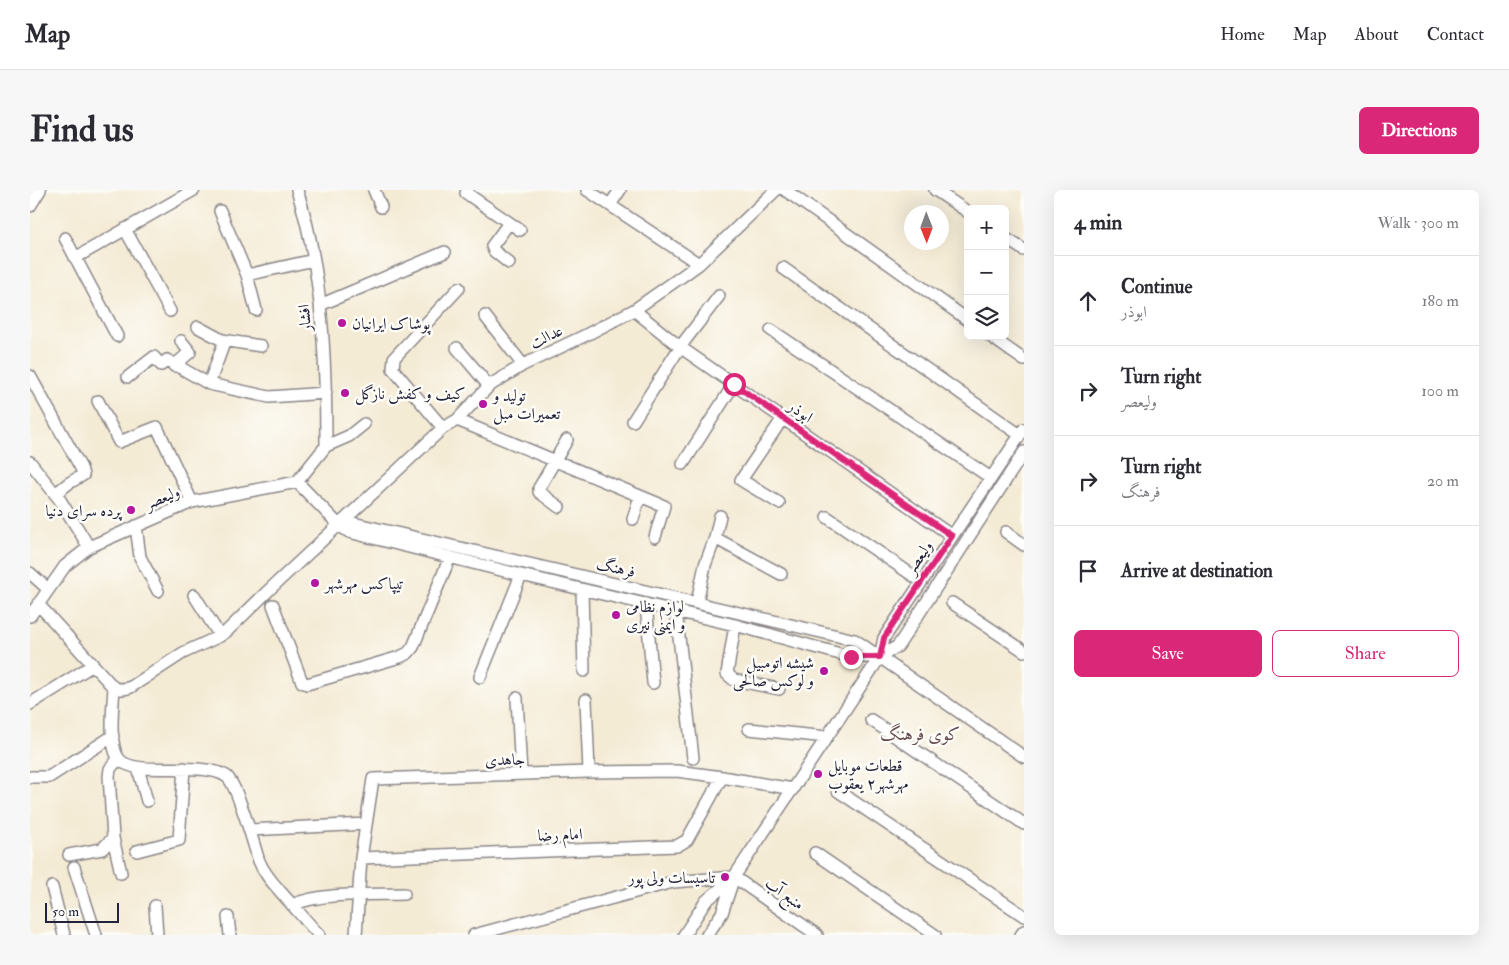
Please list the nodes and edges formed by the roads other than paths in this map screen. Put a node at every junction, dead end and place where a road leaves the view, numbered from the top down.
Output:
1 (40, 190) edge
2 (194, 190) edge
3 (374, 190) edge
4 (468, 190) edge
5 (587, 190) edge
6 (620, 190) edge
7 (776, 190) edge
8 (785, 190) edge
9 (935, 190) edge
10 (299, 191) edge
11 (610, 205) junction
12 (30, 206) edge
13 (381, 207) dead end
14 (964, 209) edge
15 (220, 211) dead end
16 (509, 223) junction
17 (125, 229) junction
18 (520, 230) dead end
19 (65, 238) dead end
20 (1009, 241) edge
21 (1024, 250) edge
22 (445, 252) dead end
23 (75, 258) junction
24 (314, 260) junction
25 (509, 263) dead end
26 (699, 264) junction
27 (783, 268) dead end
28 (247, 276) junction
29 (459, 288) dead end
30 (719, 296) dead end
31 (320, 305) junction
32 (256, 310) dead end
33 (634, 310) junction
34 (170, 311) dead end
35 (485, 316) dead end
36 (964, 317) edge
37 (198, 327) dead end
38 (771, 330) dead end
39 (117, 336) dead end
40 (222, 340) junction
41 (996, 340) edge
42 (181, 341) dead end
43 (260, 346) dead end
44 (680, 347) junction
45 (457, 348) dead end
46 (1024, 360) edge
47 (523, 364) junction
48 (174, 366) junction
49 (30, 376) edge
50 (128, 377) dead end
51 (209, 384) junction
52 (734, 384) junction
53 (489, 386) junction
54 (326, 394) junction
55 (98, 401) dead end
56 (783, 418) junction
57 (457, 420) junction
58 (633, 421) dead end
59 (364, 424) dead end
60 (443, 428) junction
61 (1022, 432) edge
62 (567, 440) dead end
63 (326, 446) junction
64 (1024, 452) edge
65 (555, 461) junction
66 (30, 462) edge
67 (683, 464) dead end
68 (991, 478) junction
69 (297, 482) junction
70 (55, 494) junction
71 (640, 496) junction
72 (192, 502) junction
73 (779, 503) dead end
74 (559, 507) dead end
75 (720, 516) dead end
76 (827, 516) dead end
77 (633, 519) dead end
78 (136, 526) junction
79 (340, 526) junction
80 (1006, 532) dead end
81 (952, 536) junction
82 (655, 537) dead end
83 (715, 538) junction
84 (1024, 544) edge
85 (89, 547) junction
86 (450, 557) junction
87 (30, 573) edge
88 (782, 574) dead end
89 (521, 575) junction
90 (921, 581) junction
91 (48, 589) junction
92 (582, 590) junction
93 (158, 591) dead end
94 (194, 595) dead end
95 (697, 602) junction
96 (952, 602) dead end
97 (38, 604) junction
98 (646, 604) junction
99 (273, 605) dead end
100 (676, 611) junction
101 (30, 616) edge
102 (735, 625) junction
103 (220, 636) junction
104 (1024, 651) edge
105 (880, 657) junction
106 (93, 666) junction
107 (584, 670) dead end
108 (480, 677) dead end
109 (653, 684) dead end
110 (114, 688) junction
111 (779, 689) dead end
112 (517, 698) dead end
113 (586, 700) dead end
114 (30, 704) edge
115 (870, 720) dead end
116 (749, 729) dead end
117 (113, 736) junction
118 (826, 737) junction
119 (693, 758) dead end
120 (1024, 758) edge
121 (118, 759) junction
122 (138, 768) junction
123 (184, 768) junction
124 (589, 772) junction
125 (521, 774) junction
126 (722, 776) junction
127 (30, 777) edge
128 (793, 789) junction
129 (838, 791) dead end
130 (148, 801) dead end
131 (366, 824) junction
132 (1024, 824) edge
133 (250, 830) junction
134 (113, 838) junction
135 (137, 851) dead end
136 (815, 853) dead end
137 (69, 855) dead end
138 (361, 858) junction
139 (74, 867) dead end
140 (121, 873) dead end
141 (734, 877) junction
142 (52, 887) dead end
143 (404, 894) dead end
144 (359, 896) junction
145 (292, 905) junction
146 (155, 906) dead end
147 (1024, 916) edge
148 (228, 917) dead end
149 (502, 931) edge
150 (1024, 931) edge
151 (64, 935) edge
152 (96, 935) edge
153 (157, 935) edge
154 (230, 935) edge
155 (319, 935) edge
156 (356, 935) edge
157 (474, 935) edge
158 (684, 935) edge
159 (707, 935) edge
160 (817, 935) edge
161 (935, 935) edge
162 (1021, 935) edge

1 - 12 street
2 - 17 street
3 - 13 street
4 - 16 street
5 - 11 street
6 - 11 street
7 - 26 street, عدالت
8 - 36 street
9 - 14 street
10 - 24 street, افشار
11 - 26 street
15 - 28 street
16 - 18 street
16 - 25 street
17 - 23 street
17 - 34 street
19 - 23 street
20 - 21 street
22 - 31 street
23 - 39 street
24 - 28 street
24 - 31 street, افشار
26 - 33 street, عدالت
27 - 61 street
28 - 32 street
29 - 60 street
30 - 44 street
31 - 54 street, افشار
33 - 44 street, ابوذر
33 - 47 street, عدالت
35 - 47 street
37 - 40 street
38 - 68 street
40 - 43 street
40 - 51 street
41 - 46 street
42 - 48 street
44 - 52 street, ابوذر
44 - 58 street
45 - 53 street
47 - 53 street, عدالت
48 - 50 street
48 - 51 street
49 - 70 street
51 - 54 street
52 - 56 street, ابوذر
52 - 67 street
53 - 57 street, عدالت
54 - 63 street, افشار
55 - 72 street
56 - 73 street
56 - 81 street, ابوذر
57 - 60 street, عدالت
57 - 65 street
59 - 63 street
60 - 79 street, عدالت
61 - 68 street, ولیعصر
62 - 65 street
63 - 69 street
64 - 105 street, ولیعصر
65 - 71 street
65 - 74 street
66 - 70 street
68 - 81 street, ولیعصر
69 - 72 street, ولیعصر
69 - 79 street, فرهنگ
70 - 85 street
71 - 77 street
71 - 82 street
72 - 78 street, ولیعصر
75 - 83 street
76 - 90 street
78 - 85 street, ولیعصر
78 - 93 street
79 - 86 street, فرهنگ
79 - 95 street, فرهنگ
79 - 103 street, عدالت
80 - 84 street
81 - 90 street, ولیعصر
83 - 88 street
83 - 95 street
85 - 91 street, ولیعصر
86 - 89 street, فرهنگ
86 - 99 street
87 - 91 street
89 - 92 street, فرهنگ
89 - 108 street
90 - 105 street, ولیعصر
91 - 97 street, ولیعصر
92 - 98 street, فرهنگ
92 - 107 street
94 - 103 street
95 - 105 street, فرهنگ
96 - 104 street
97 - 101 street, ولیعصر
97 - 106 street
98 - 100 street, فرهنگ
98 - 109 street
100 - 102 street, فرهنگ
100 - 119 street
102 - 105 street, فرهنگ
102 - 111 street
103 - 110 street, عدالت
105 - 118 street, ولیعصر
105 - 120 street, فرهنگ
106 - 110 street
106 - 114 street
110 - 117 street
112 - 125 street
113 - 124 street
115 - 132 street
116 - 118 street
117 - 121 street
117 - 127 street
118 - 128 street, ولیعصر
121 - 122 street
121 - 134 street
122 - 123 street
122 - 130 street
123 - 133 street
123 - 135 street
124 - 125 street, جاهدی
124 - 126 street, جاهدی
125 - 131 street, جاهدی
126 - 128 street, جاهدی
126 - 138 street, امام رضا
128 - 141 street, ولیعصر
129 - 147 street
131 - 133 street
131 - 138 street, جاهدی
133 - 145 street
134 - 137 street
134 - 140 street
136 - 161 street
138 - 144 street, جاهدی
139 - 152 street
141 - 149 street
141 - 158 street
141 - 159 street
141 - 160 street, منبع آب
142 - 151 street
143 - 144 street
144 - 145 street
144 - 156 street, جاهدی
145 - 155 street
146 - 153 street
148 - 154 street
149 - 157 street
150 - 162 street

